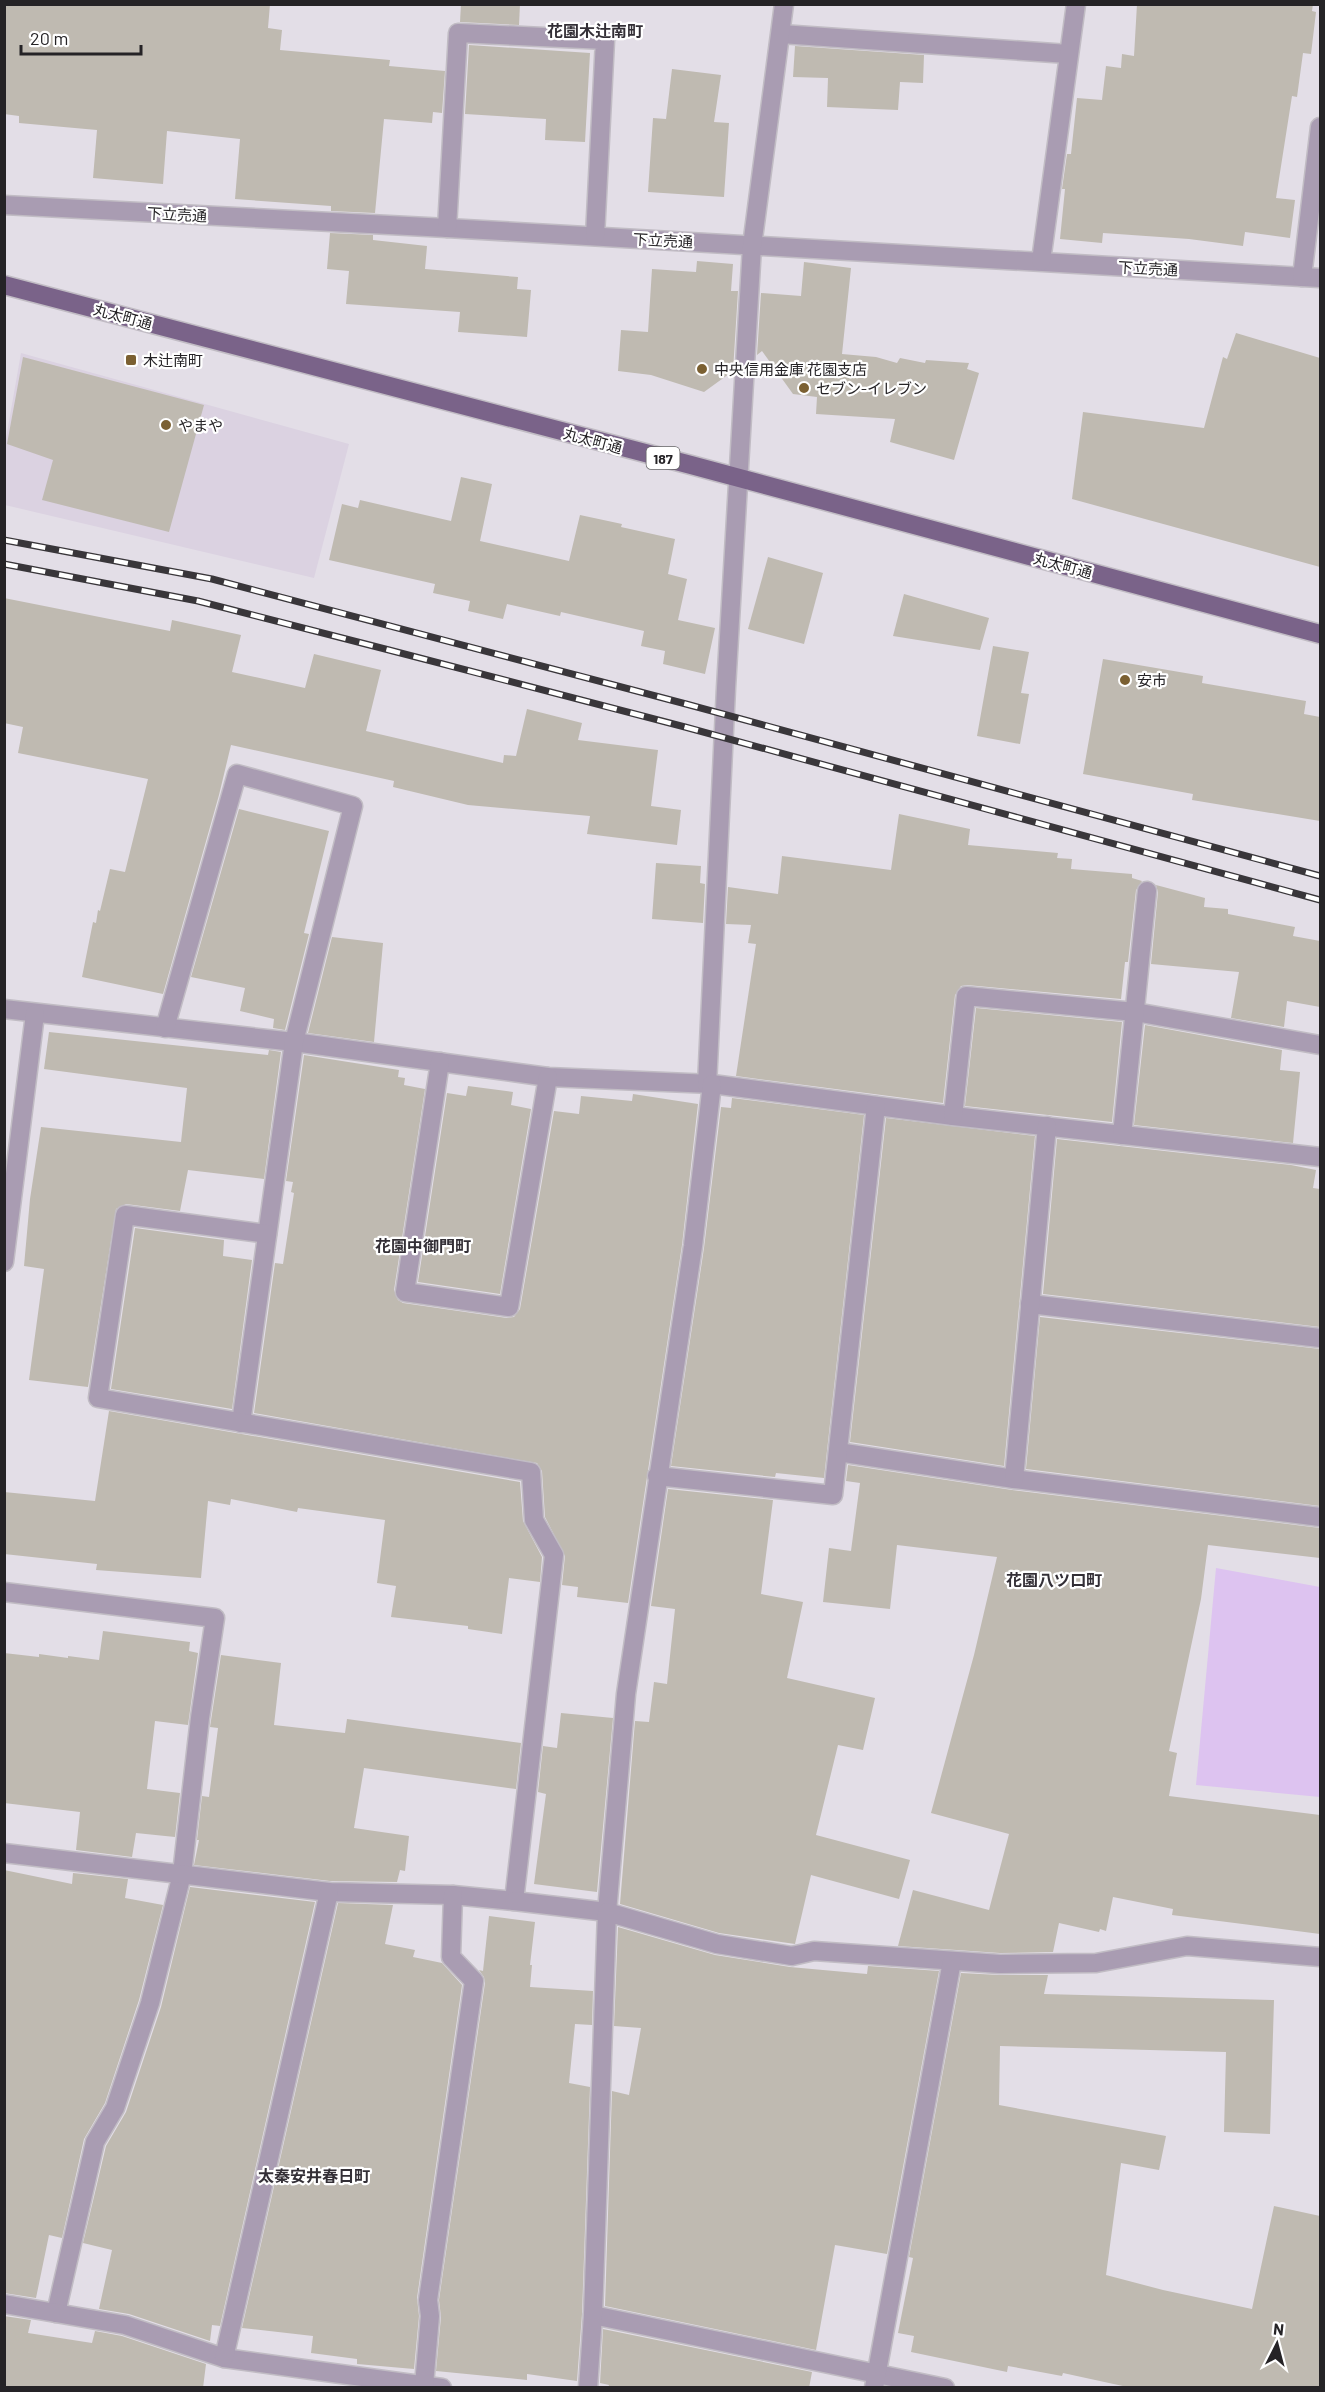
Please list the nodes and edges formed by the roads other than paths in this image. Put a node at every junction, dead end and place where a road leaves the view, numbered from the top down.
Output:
1 (784, 4) edge
2 (1076, 4) edge
3 (781, 34) junction
4 (1068, 54) junction
5 (1320, 127) edge
6 (4, 205) edge
7 (447, 228) junction
8 (595, 236) junction
9 (752, 246) junction
10 (1041, 261) junction
11 (1302, 277) junction
12 (1320, 278) edge
13 (4, 285) edge
14 (739, 478) junction
15 (1320, 634) edge
16 (1147, 891) dead end
17 (4, 1009) edge
18 (1135, 1012) junction
19 (35, 1014) junction
20 (165, 1028) junction
21 (294, 1042) junction
22 (1320, 1045) edge
23 (440, 1062) junction
24 (548, 1077) junction
25 (709, 1084) junction
26 (876, 1106) junction
27 (953, 1116) junction
28 (1047, 1126) junction
29 (1122, 1135) junction
30 (1320, 1157) edge
31 (267, 1234) junction
32 (4, 1262) edge
33 (1030, 1304) junction
34 (1320, 1338) edge
35 (241, 1423) junction
36 (838, 1452) junction
37 (657, 1476) junction
38 (1014, 1479) junction
39 (1320, 1517) edge
40 (4, 1592) edge
41 (4, 1853) edge
42 (182, 1874) junction
43 (329, 1892) junction
44 (453, 1896) junction
45 (514, 1901) junction
46 (607, 1912) junction
47 (1320, 1957) edge
48 (952, 1961) junction
49 (4, 2304) edge
50 (56, 2313) junction
51 (593, 2315) junction
52 (224, 2358) junction
53 (875, 2381) edge
54 (433, 2386) edge
55 (588, 2388) edge
56 (945, 2388) edge

1 - 3 street
2 - 4 street
3 - 4 street
3 - 9 street
4 - 10 street
5 - 11 street
6 - 7 street, 下立売通
7 - 8 street, 下立売通
7 - 8 street
8 - 9 street, 下立売通
9 - 10 street, 下立売通
9 - 14 street
10 - 11 street, 下立売通
11 - 12 street, 下立売通
13 - 14 main road, 丸太町通 / 187
14 - 15 main road, 丸太町通 / 187
14 - 25 street
16 - 18 street
17 - 19 street
18 - 22 street
18 - 27 street
18 - 29 street
19 - 20 street
19 - 32 street
20 - 21 street
20 - 21 street
21 - 23 street
21 - 31 street
23 - 24 street
23 - 24 street
24 - 25 street
25 - 26 street
25 - 37 street
26 - 27 street
26 - 36 street
27 - 28 street
28 - 29 street
28 - 33 street
29 - 30 street
31 - 35 street
31 - 35 street
33 - 34 street
33 - 38 street
35 - 45 street
36 - 37 street
36 - 38 street
37 - 46 street
38 - 39 street
40 - 42 street
41 - 42 street
42 - 43 street
42 - 50 street
43 - 44 street
43 - 52 street
44 - 45 street
44 - 54 street
45 - 46 street
46 - 48 street
46 - 51 street
47 - 48 street
48 - 53 street
49 - 50 street
50 - 52 street
51 - 53 street
51 - 55 street
52 - 54 street
53 - 56 street

